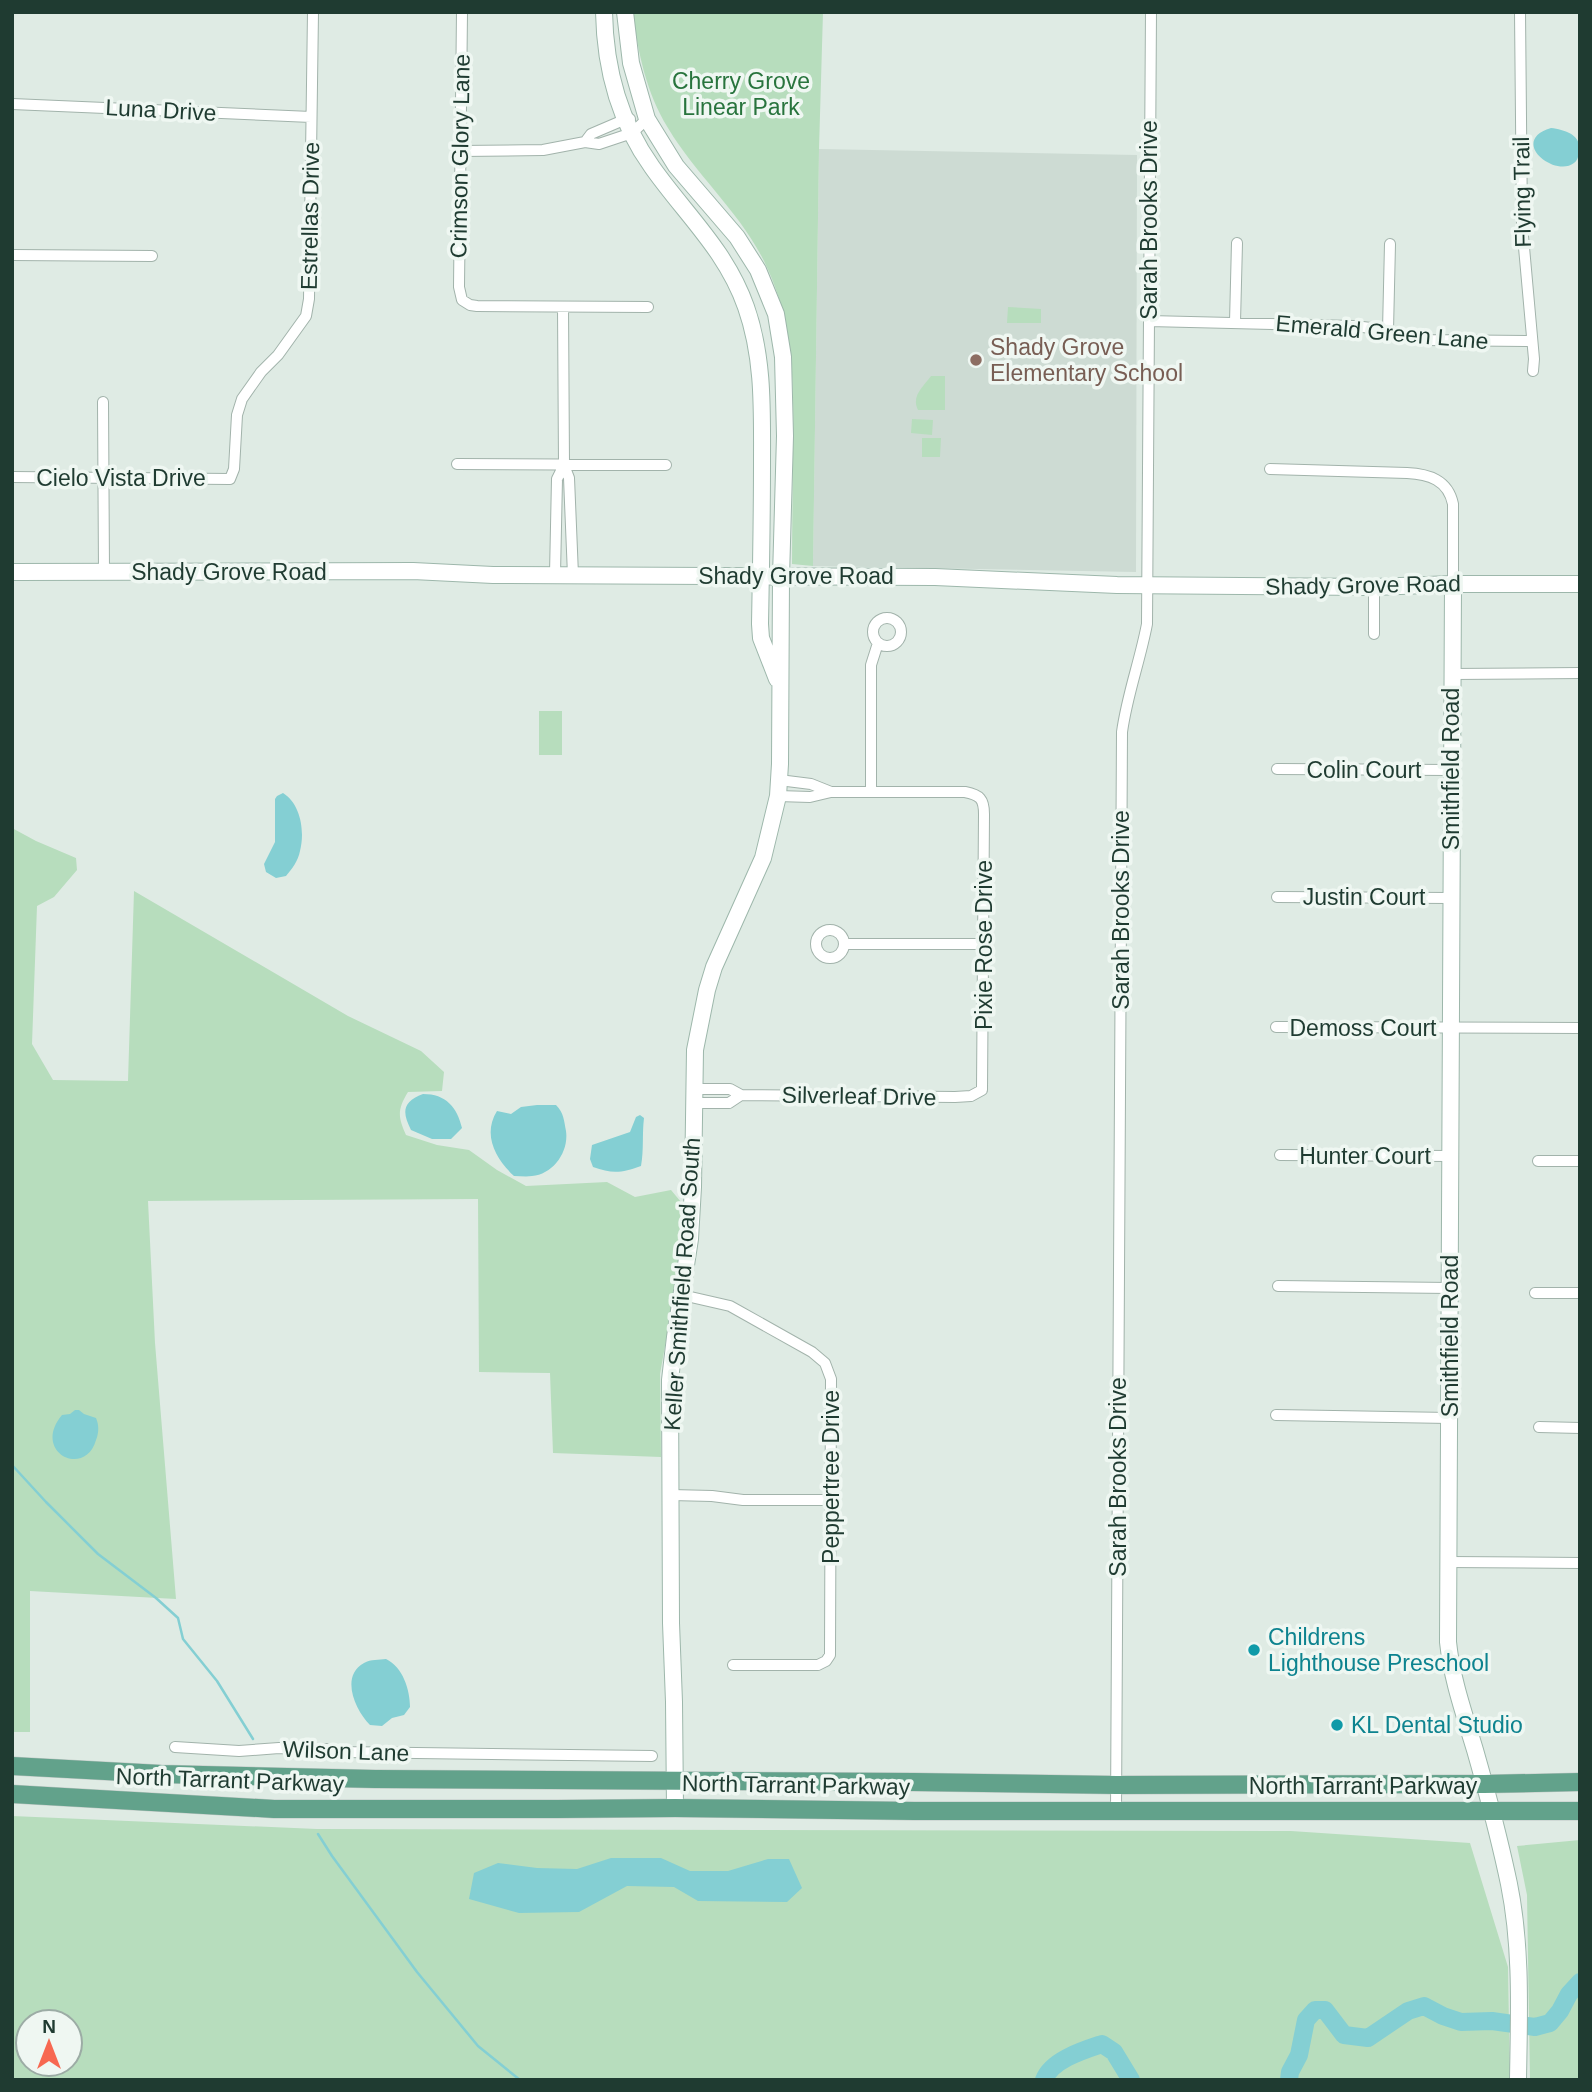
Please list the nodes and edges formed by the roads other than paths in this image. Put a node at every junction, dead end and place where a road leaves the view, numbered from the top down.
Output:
1 (313, 12) edge
2 (462, 12) edge
3 (604, 12) edge
4 (625, 12) edge
5 (1151, 12) edge
6 (1520, 12) edge
7 (12, 104) edge
8 (311, 117) junction
9 (647, 119) junction
10 (629, 126) junction
11 (460, 151) junction
12 (1237, 243) dead end
13 (1390, 244) dead end
14 (12, 255) edge
15 (152, 256) dead end
16 (563, 307) junction
17 (648, 307) dead end
18 (1149, 321) junction
19 (1235, 322) junction
20 (1388, 330) junction
21 (1532, 341) junction
22 (1533, 371) dead end
23 (103, 402) dead end
24 (457, 464) dead end
25 (564, 465) junction
26 (666, 465) dead end
27 (1270, 469) dead end
28 (12, 477) edge
29 (103, 477) junction
30 (230, 479) joint
31 (12, 572) edge
32 (104, 572) junction
33 (555, 575) junction
34 (573, 575) junction
35 (761, 577) junction
36 (780, 577) junction
37 (1453, 584) junction
38 (1580, 584) edge
39 (1148, 585) junction
40 (1374, 587) junction
41 (1374, 634) dead end
42 (878, 643) dead end
43 (1580, 673) edge
44 (1452, 674) junction
45 (781, 692) junction
46 (1278, 769) dead end
47 (1451, 770) junction
48 (779, 788) junction
49 (871, 791) junction
50 (1277, 897) dead end
51 (1450, 898) junction
52 (844, 944) dead end
53 (985, 944) junction
54 (1276, 1027) dead end
55 (1450, 1028) junction
56 (1580, 1028) edge
57 (977, 1094) joint
58 (694, 1096) junction
59 (1280, 1155) dead end
60 (1450, 1156) junction
61 (1538, 1161) dead end
62 (1580, 1161) edge
63 (1278, 1286) dead end
64 (1450, 1289) junction
65 (1535, 1293) dead end
66 (1580, 1293) edge
67 (682, 1295) junction
68 (1276, 1415) dead end
69 (1450, 1418) junction
70 (1539, 1427) dead end
71 (1580, 1428) edge
72 (671, 1495) junction
73 (831, 1500) junction
74 (1448, 1563) junction
75 (1580, 1563) edge
76 (733, 1665) dead end
77 (175, 1747) dead end
78 (516, 1754) junction
79 (652, 1756) dead end
80 (12, 1766) edge
81 (515, 1780) junction
82 (675, 1782) junction
83 (914, 1782) junction
84 (1580, 1782) edge
85 (1484, 1784) junction
86 (1117, 1785) junction
87 (12, 1794) edge
88 (675, 1808) junction
89 (914, 1811) junction
90 (1116, 1811) junction
91 (1580, 1811) edge
92 (1490, 1812) junction
93 (1518, 2080) edge

1 - 8 street, Estrellas Drive
2 - 11 street, Crimson Glory Lane
3 - 10 main road, Keller Smithfield Road South
4 - 9 main road, Keller Smithfield Road South
5 - 18 street, Sarah Brooks Drive
6 - 21 street, Flying Trail
7 - 8 street, Luna Drive
8 - 30 street, Estrellas Drive
9 - 10 street
9 - 36 main road, Keller Smithfield Road South
10 - 11 street
10 - 35 main road, Keller Smithfield Road South
11 - 16 street, Crimson Glory Lane
12 - 19 street
13 - 20 street
14 - 15 street
16 - 17 street
16 - 25 street
18 - 19 street, Emerald Green Lane
18 - 39 street, Sarah Brooks Drive
19 - 20 street, Emerald Green Lane
20 - 21 street, Emerald Green Lane
21 - 22 street, Flying Trail
23 - 29 street
24 - 25 street
25 - 26 street
25 - 33 street
25 - 34 street
27 - 37 street
28 - 29 street, Cielo Vista Drive
29 - 30 street, Cielo Vista Drive
29 - 32 street
31 - 32 main road, Shady Grove Road
32 - 33 main road, Shady Grove Road
33 - 34 main road, Shady Grove Road
34 - 35 main road, Shady Grove Road
35 - 36 main road, Shady Grove Road
35 - 45 main road, Keller Smithfield Road South
36 - 39 main road, Shady Grove Road
36 - 45 main road, Keller Smithfield Road South
37 - 38 main road, Shady Grove Road
37 - 40 main road, Shady Grove Road
37 - 44 main road, Smithfield Road
39 - 40 main road, Shady Grove Road
39 - 86 street, Sarah Brooks Drive
40 - 41 street
42 - 49 street
43 - 44 street
44 - 47 main road, Smithfield Road
45 - 48 main road, Keller Smithfield Road South
46 - 47 street, Colin Court
47 - 51 main road, Smithfield Road
48 - 49 street
48 - 58 main road, Keller Smithfield Road South
49 - 53 street, Pixie Rose Drive
50 - 51 street, Justin Court
51 - 55 main road, Smithfield Road
52 - 53 street
53 - 57 street, Pixie Rose Drive
54 - 55 street, Demoss Court
55 - 56 street, Demoss Court
55 - 60 main road, Smithfield Road
57 - 58 street, Silverleaf Drive
58 - 67 main road, Keller Smithfield Road South
59 - 60 street, Hunter Court
60 - 64 main road, Smithfield Road
61 - 62 street
63 - 64 street
64 - 69 main road, Smithfield Road
65 - 66 street
67 - 72 main road, Keller Smithfield Road South
67 - 73 street, Peppertree Drive
68 - 69 street
69 - 74 main road, Smithfield Road
70 - 71 street
72 - 73 street
72 - 82 main road, Keller Smithfield Road South
73 - 76 street, Peppertree Drive
74 - 75 street
74 - 85 main road, Smithfield Road
77 - 78 street, Wilson Lane
78 - 79 street, Wilson Lane
78 - 81 street
80 - 81 main road, North Tarrant Parkway
81 - 82 main road, North Tarrant Parkway
82 - 83 main road, North Tarrant Parkway
82 - 88 main road, Keller Smithfield Road South
83 - 86 main road, North Tarrant Parkway
83 - 89 main road
84 - 85 main road, North Tarrant Parkway
85 - 86 main road, North Tarrant Parkway
85 - 92 main road, Smithfield Road
86 - 90 street, Sarah Brooks Drive
87 - 88 main road, North Tarrant Parkway
88 - 89 main road, North Tarrant Parkway
89 - 90 main road, North Tarrant Parkway
90 - 92 main road, North Tarrant Parkway
91 - 92 main road, North Tarrant Parkway
92 - 93 main road, Smithfield Road

